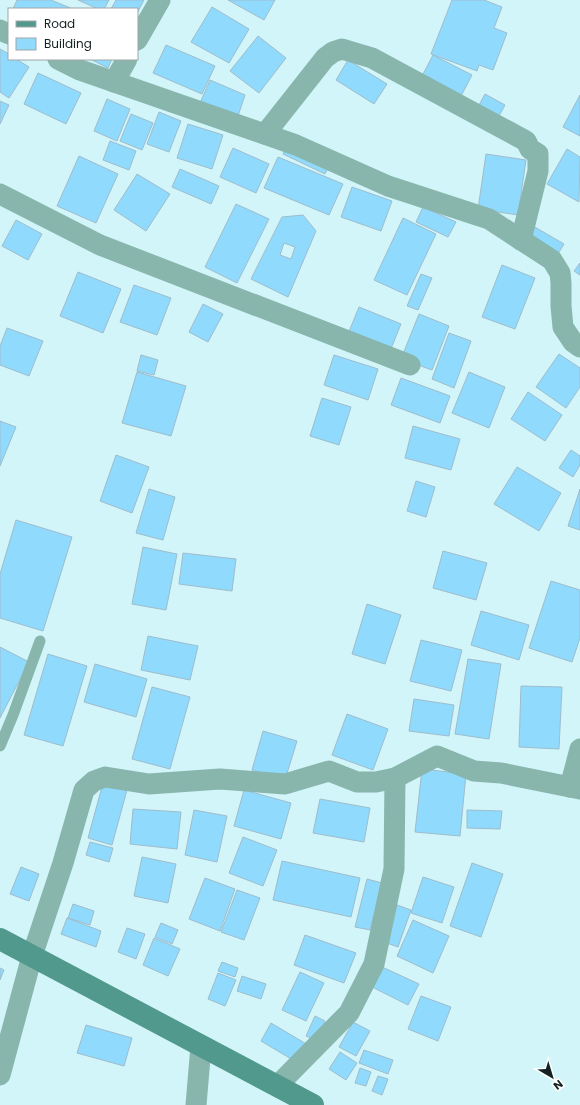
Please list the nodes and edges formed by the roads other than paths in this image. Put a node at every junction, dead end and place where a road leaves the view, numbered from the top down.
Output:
1 (160, 0) edge
2 (138, 38) edge
3 (60, 60) edge
4 (126, 60) edge
5 (114, 82) junction
6 (265, 134) junction
7 (0, 194) edge
8 (521, 240) junction
9 (580, 347) edge
10 (410, 365) dead end
11 (40, 641) dead end
12 (0, 746) edge
13 (580, 749) edge
14 (395, 778) junction
15 (575, 788) edge
16 (0, 939) edge
17 (32, 956) junction
18 (201, 1046) junction
19 (0, 1075) edge
20 (277, 1086) junction
21 (196, 1105) edge
22 (313, 1105) edge

1 - 2 street
3 - 5 street
4 - 5 street
5 - 6 street
6 - 8 street
6 - 8 street
7 - 10 street
8 - 9 street
11 - 12 lane
13 - 15 street
14 - 15 street
14 - 17 street
14 - 20 street
16 - 17 main road
17 - 18 main road
17 - 19 street
18 - 20 main road
18 - 21 street
20 - 22 main road

